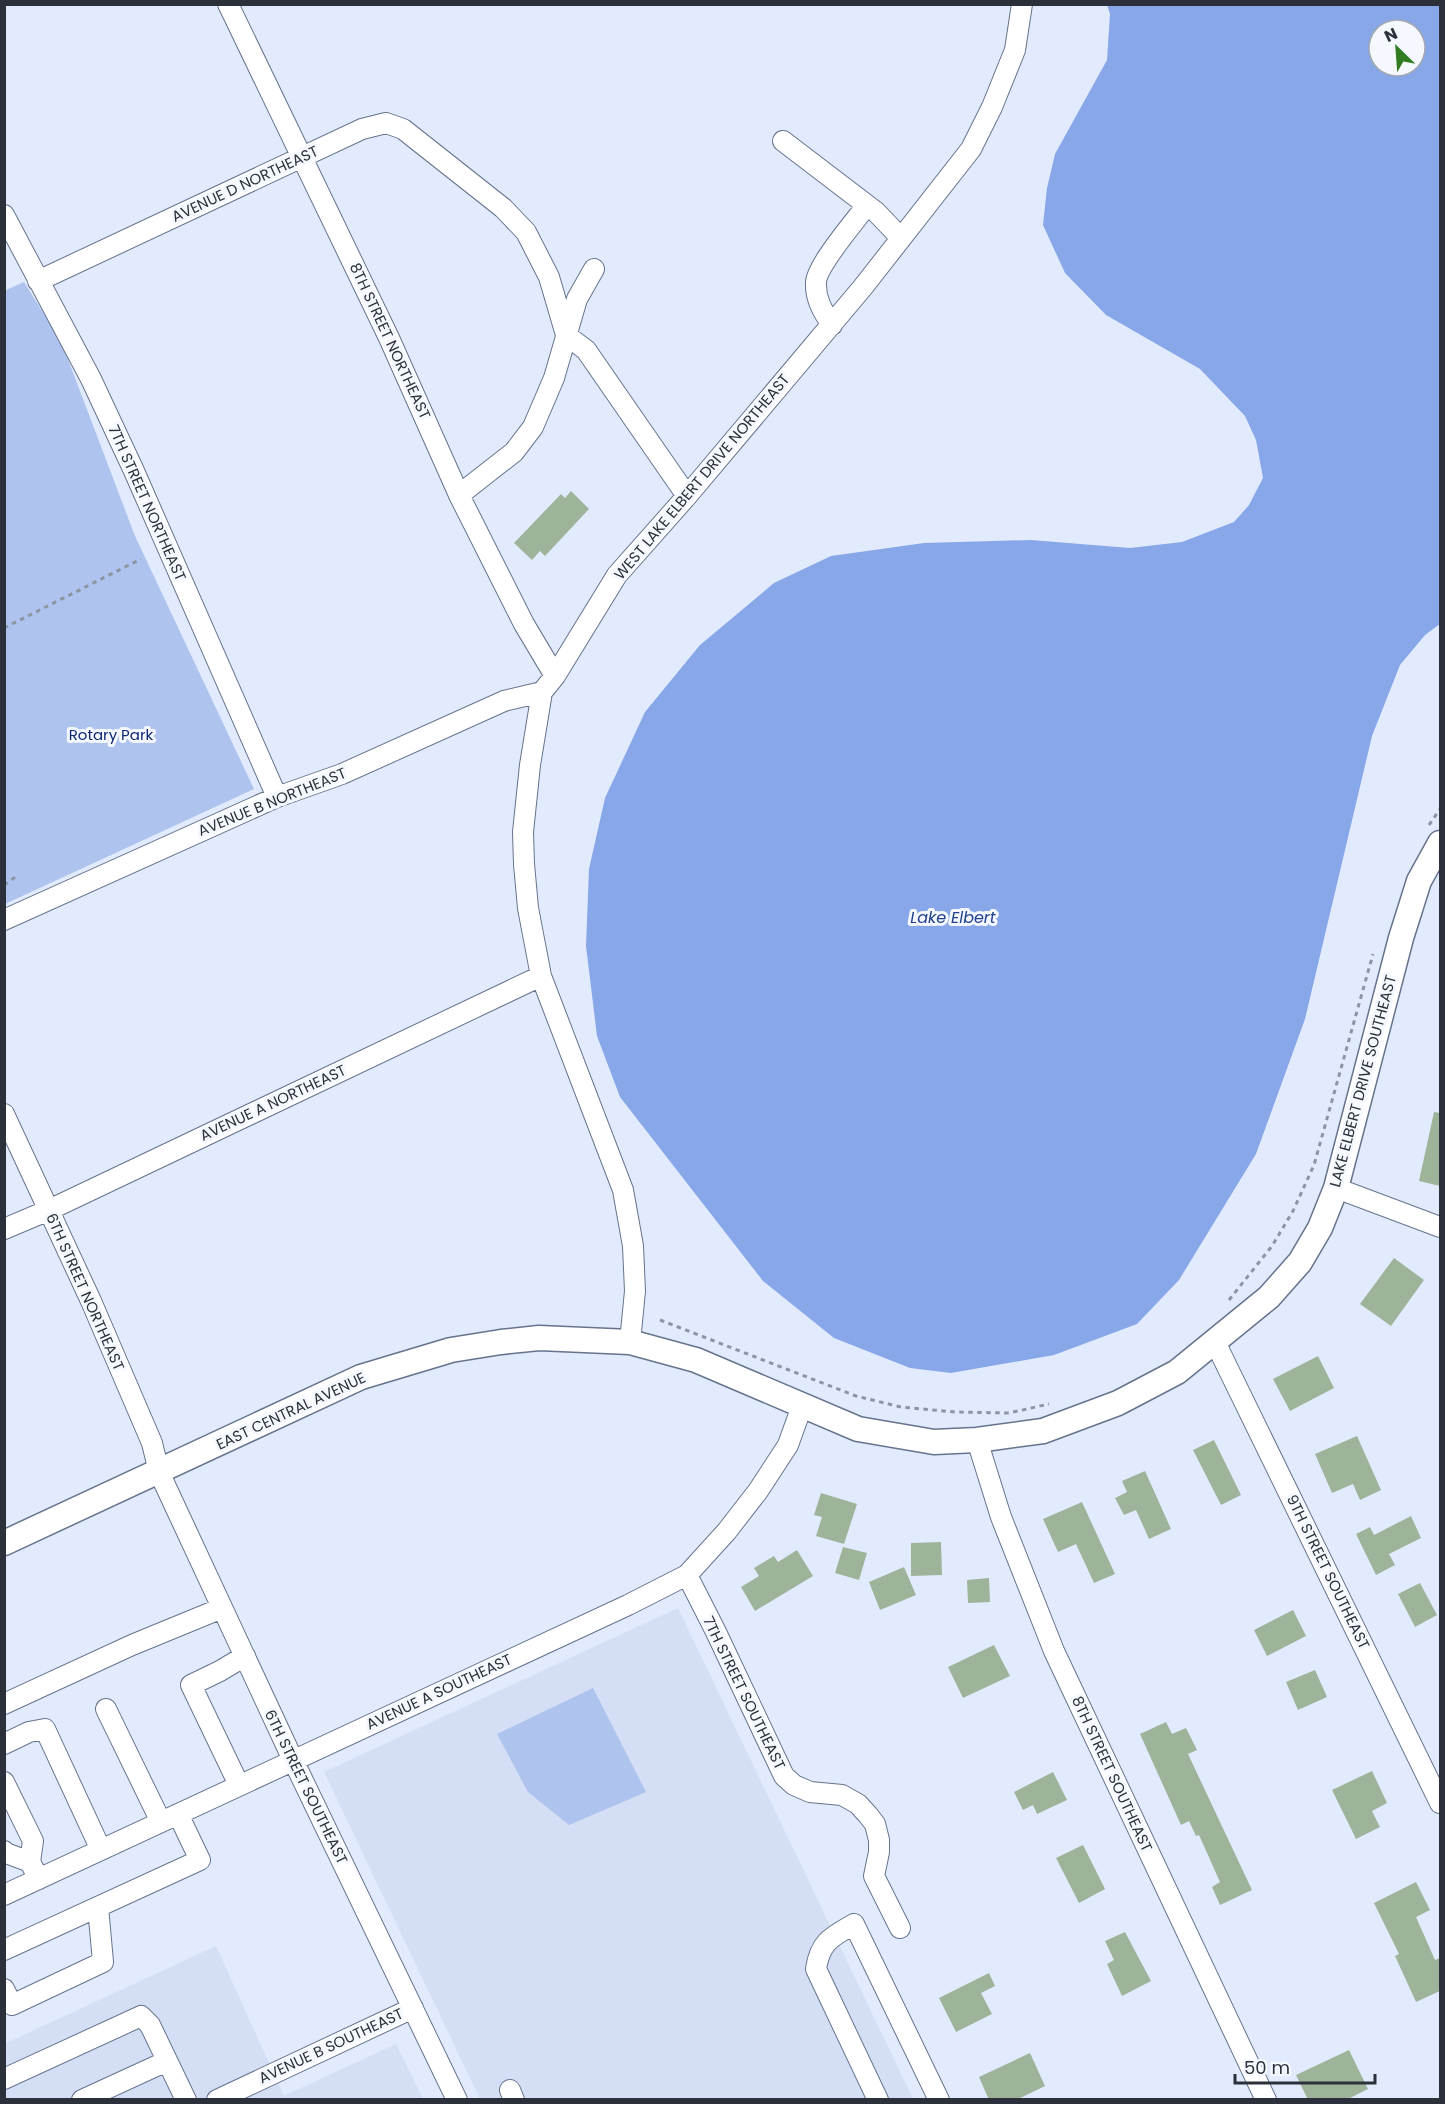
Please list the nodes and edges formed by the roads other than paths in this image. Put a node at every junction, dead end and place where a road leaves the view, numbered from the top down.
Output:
1 (228, 4) edge
2 (1022, 4) edge
3 (783, 141) dead end
4 (303, 156) junction
5 (867, 205) junction
6 (4, 215) edge
7 (901, 238) junction
8 (594, 269) dead end
9 (38, 281) junction
10 (832, 325) junction
11 (566, 335) junction
12 (459, 495) junction
13 (687, 496) junction
14 (555, 676) junction
15 (542, 692) junction
16 (277, 797) junction
17 (1434, 834) edge
18 (4, 920) edge
19 (541, 976) junction
20 (4, 1114) edge
21 (1336, 1188) junction
22 (49, 1210) junction
23 (1440, 1227) edge
24 (4, 1229) edge
25 (630, 1342) junction
26 (1215, 1342) junction
27 (802, 1406) junction
28 (977, 1440) junction
29 (159, 1472) junction
30 (4, 1543) edge
31 (687, 1575) junction
32 (222, 1608) junction
33 (245, 1656) junction
34 (4, 1704) edge
35 (106, 1709) dead end
36 (4, 1744) edge
37 (293, 1760) junction
38 (4, 1782) edge
39 (239, 1785) junction
40 (1440, 1803) edge
41 (170, 1818) junction
42 (101, 1850) junction
43 (4, 1851) edge
44 (35, 1870) junction
45 (4, 1895) edge
46 (98, 1907) junction
47 (900, 1928) dead end
48 (4, 1950) edge
49 (8, 1997) edge
50 (413, 2008) junction
51 (167, 2061) junction
52 (4, 2079) edge
53 (82, 2100) edge
54 (186, 2100) edge
55 (217, 2100) edge
56 (457, 2100) edge
57 (878, 2100) edge
58 (939, 2100) edge
59 (1266, 2100) edge

1 - 4 street, 8TH STREET NORTHEAST
2 - 7 street, WEST LAKE ELBERT DRIVE NORTHEAST
3 - 5 street
4 - 9 street, AVENUE D NORTHEAST
4 - 11 street, AVENUE D NORTHEAST
4 - 12 street, 8TH STREET NORTHEAST
5 - 7 street
5 - 10 street
6 - 9 street, 7TH STREET NORTHEAST
7 - 10 street, WEST LAKE ELBERT DRIVE NORTHEAST
8 - 11 street
9 - 16 street, 7TH STREET NORTHEAST
10 - 13 street, WEST LAKE ELBERT DRIVE NORTHEAST
11 - 12 street
11 - 13 street
12 - 14 street, 8TH STREET NORTHEAST
13 - 14 street, WEST LAKE ELBERT DRIVE NORTHEAST
14 - 15 street, WEST LAKE ELBERT DRIVE NORTHEAST
15 - 16 street, AVENUE B NORTHEAST
15 - 19 street
16 - 18 street, AVENUE B NORTHEAST
17 - 21 main road, LAKE ELBERT DRIVE SOUTHEAST
19 - 22 street, AVENUE A NORTHEAST
19 - 25 street
20 - 22 street, 6TH STREET NORTHEAST
21 - 23 street
21 - 26 main road, LAKE ELBERT DRIVE SOUTHEAST
22 - 24 street, AVENUE A NORTHEAST
22 - 29 street, 6TH STREET NORTHEAST
25 - 27 main road, LAKE ELBERT DRIVE SOUTHEAST
25 - 29 main road, EAST CENTRAL AVENUE
26 - 28 main road, LAKE ELBERT DRIVE SOUTHEAST
26 - 40 street, 9TH STREET SOUTHEAST
27 - 28 main road, LAKE ELBERT DRIVE SOUTHEAST
27 - 31 street, AVENUE A SOUTHEAST
28 - 59 street, 8TH STREET SOUTHEAST
29 - 30 main road, EAST CENTRAL AVENUE
29 - 32 street, 6TH STREET SOUTHEAST
31 - 37 street, AVENUE A SOUTHEAST
31 - 47 street, 7TH STREET SOUTHEAST
32 - 33 street, 6TH STREET SOUTHEAST
32 - 34 street
33 - 37 street, 6TH STREET SOUTHEAST
33 - 39 street
35 - 41 street
36 - 42 street
37 - 39 street, AVENUE A SOUTHEAST
37 - 50 street, 6TH STREET SOUTHEAST
38 - 44 street
39 - 41 street, AVENUE A SOUTHEAST
41 - 42 street, AVENUE A SOUTHEAST
41 - 46 street
42 - 44 street, AVENUE A SOUTHEAST
43 - 44 street
44 - 45 street, AVENUE A SOUTHEAST
46 - 48 street
46 - 49 street
50 - 55 street, AVENUE B SOUTHEAST
50 - 56 street, 6TH STREET SOUTHEAST
51 - 52 street
51 - 53 street
51 - 54 street
57 - 58 street

